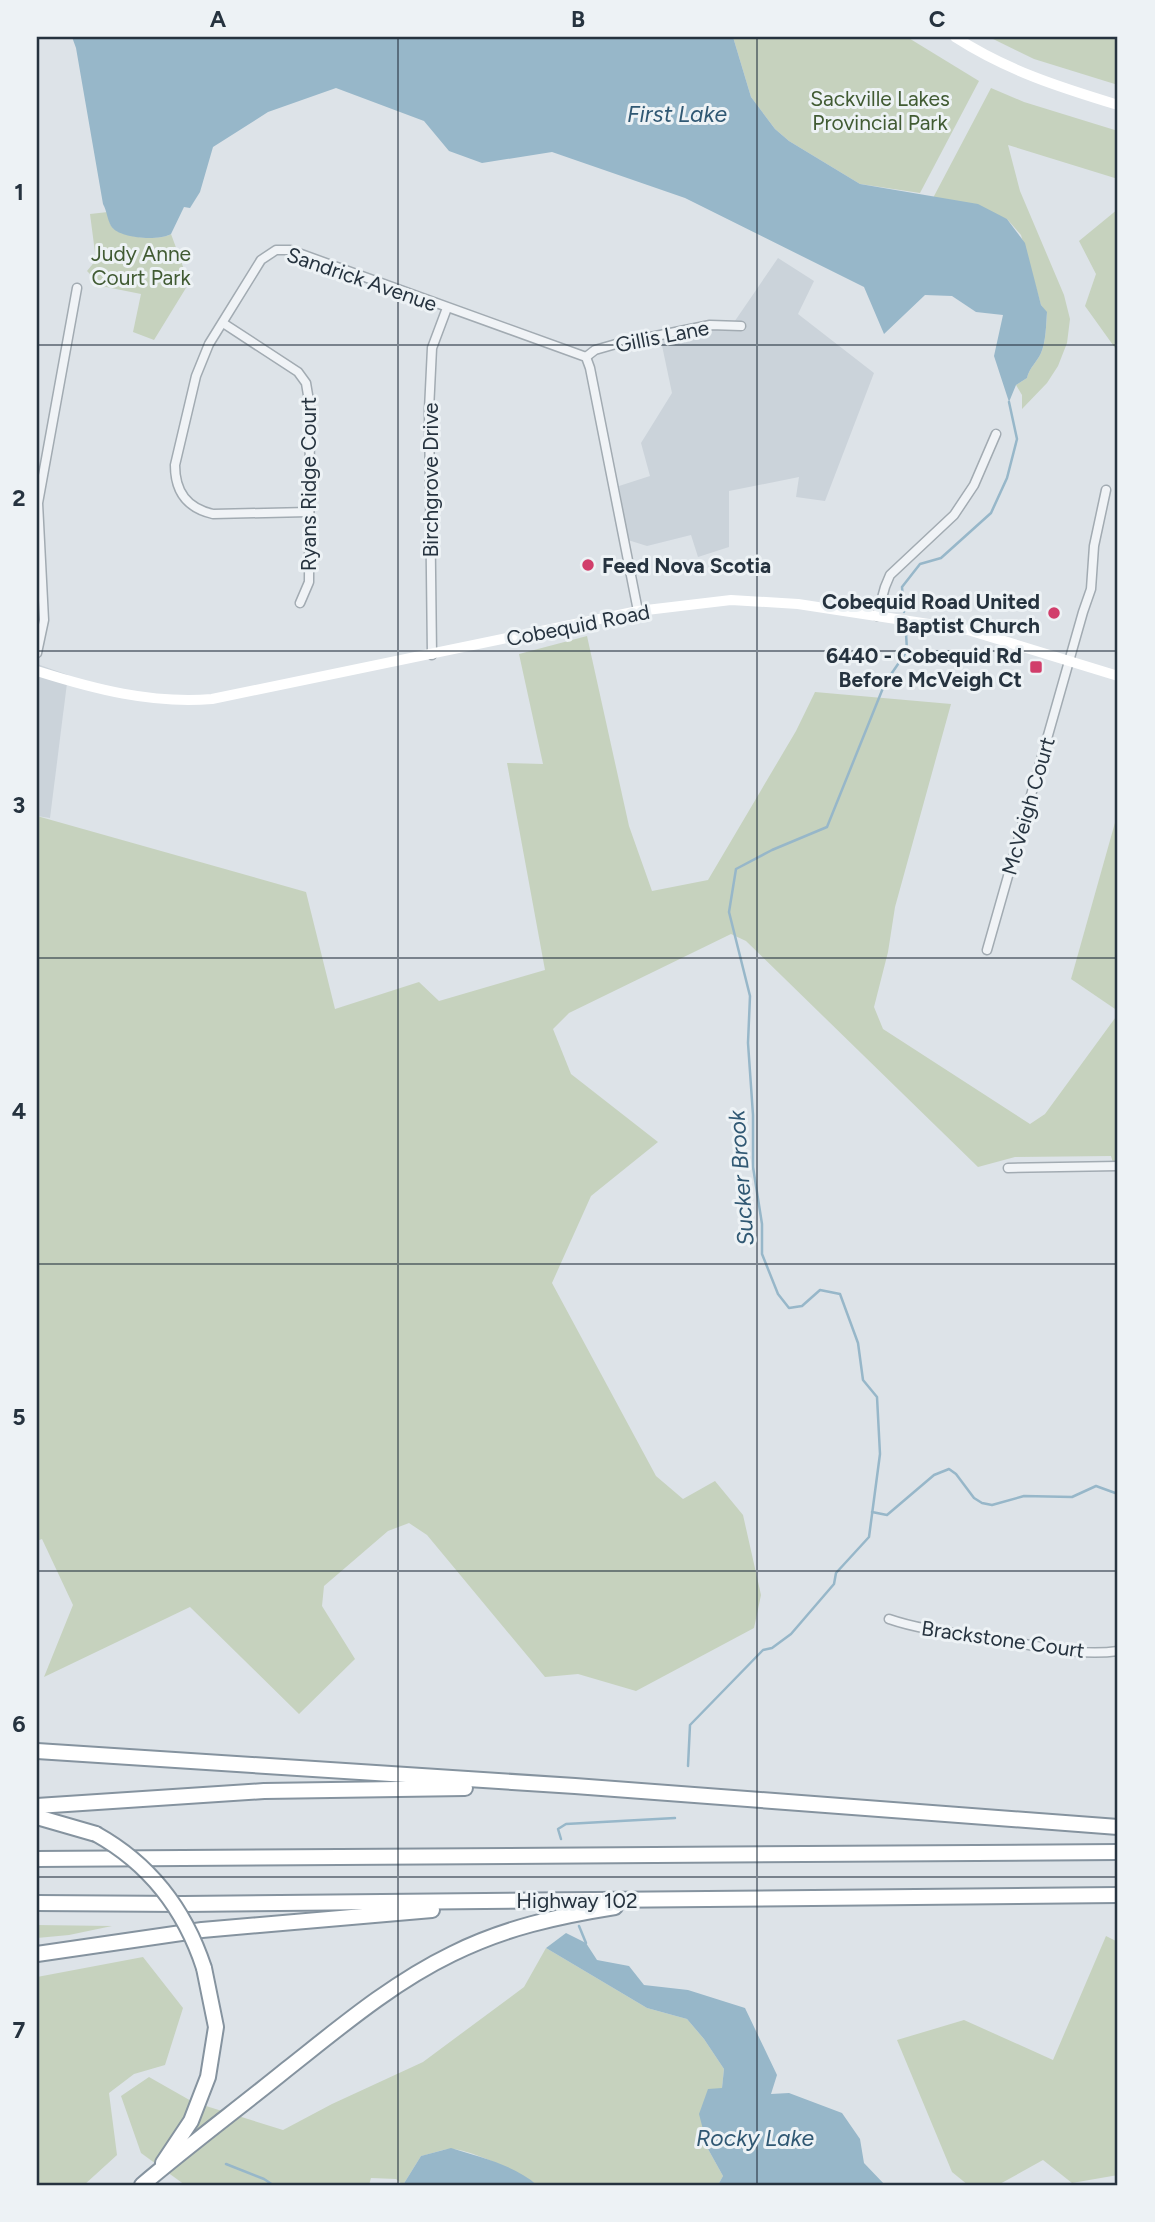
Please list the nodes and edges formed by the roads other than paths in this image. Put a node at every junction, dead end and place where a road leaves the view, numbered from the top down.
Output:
1 (955, 37) edge
2 (1118, 105) edge
3 (77, 288) dead end
4 (447, 308) junction
5 (223, 323) junction
6 (741, 326) dead end
7 (586, 357) junction
8 (996, 434) dead end
9 (1107, 489) dead end
10 (309, 512) junction
11 (300, 603) dead end
12 (638, 611) junction
13 (877, 616) junction
14 (37, 653) edge
15 (432, 655) junction
16 (1069, 661) junction
17 (37, 671) edge
18 (1118, 676) edge
19 (987, 950) dead end
20 (1118, 1166) edge
21 (1008, 1168) dead end
22 (889, 1619) dead end
23 (1118, 1651) edge
24 (37, 1751) edge
25 (575, 1786) junction
26 (37, 1806) edge
27 (37, 1817) edge
28 (1118, 1827) edge
29 (1118, 1852) edge
30 (37, 1859) edge
31 (1118, 1895) edge
32 (525, 1900) junction
33 (657, 1900) junction
34 (37, 1903) edge
35 (37, 1954) edge
36 (154, 2175) junction
37 (142, 2185) edge

1 - 2 main road
3 - 14 street
4 - 5 street, Sandrick Avenue
4 - 7 street, Sandrick Avenue
4 - 15 street, Birchgrove Drive
5 - 10 street, Ryans Ridge Court
5 - 10 street, Sandrick Avenue
6 - 7 street, Gillis Lane
7 - 12 street
8 - 13 street
9 - 16 street, McVeigh Court
10 - 11 street, Ryans Ridge Court
12 - 13 main road, Cobequid Road
12 - 15 main road, Cobequid Road
13 - 16 main road, Cobequid Road
15 - 17 main road, Cobequid Road
16 - 18 main road, Cobequid Road
16 - 19 street, McVeigh Court
20 - 21 street
22 - 23 street, Brackstone Court
24 - 25 highway
25 - 26 highway
25 - 28 highway
27 - 36 highway, bridge
29 - 30 highway
31 - 33 highway, Highway 102
32 - 33 highway, Highway 102
32 - 34 highway, Highway 102
32 - 35 highway
33 - 36 highway
36 - 37 highway

